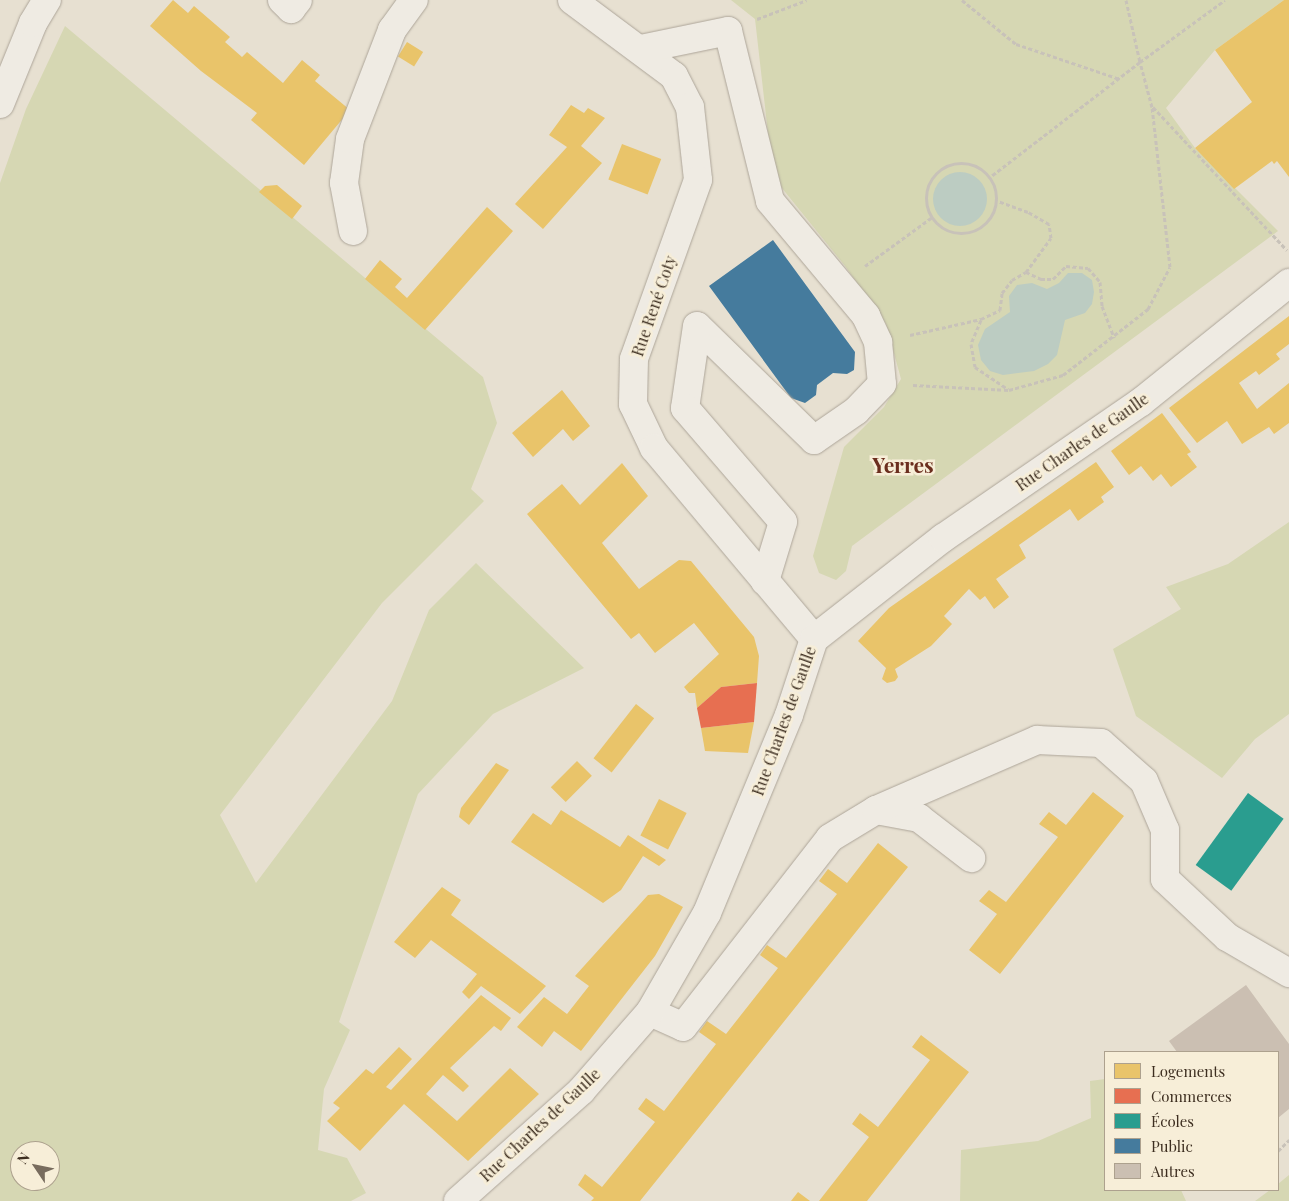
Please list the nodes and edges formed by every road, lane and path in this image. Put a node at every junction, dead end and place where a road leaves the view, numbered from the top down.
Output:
1 (47, 0) edge
2 (282, 0) edge
3 (298, 0) edge
4 (414, 0) edge
5 (572, 0) edge
6 (806, 0) edge
7 (962, 0) edge
8 (1126, 0) edge
9 (1225, 0) edge
10 (728, 31) junction
11 (640, 49) junction
12 (1140, 62) junction
13 (1121, 79) junction
14 (0, 104) edge
15 (1152, 107) junction
16 (990, 177) junction
17 (997, 201) junction
18 (931, 218) junction
19 (353, 231) dead end
20 (1289, 253) edge
21 (1026, 272) junction
22 (1289, 283) edge
23 (840, 284) junction
24 (981, 319) junction
25 (1114, 338) junction
26 (878, 342) junction
27 (882, 384) junction
28 (1009, 390) junction
29 (765, 581) junction
30 (814, 639) junction
31 (876, 810) junction
32 (971, 858) dead end
33 (1289, 973) edge
34 (650, 1012) junction
35 (1289, 1140) edge
36 (1279, 1150) edge
37 (458, 1201) edge

1 - 14 street
2 - 3 street
4 - 19 street
5 - 11 street, Rue René Coty
6 - 10 path
7 - 13 path
8 - 12 path
9 - 12 path
10 - 11 street
10 - 23 street
11 - 29 street, Rue René Coty
12 - 13 path
12 - 15 path
13 - 16 path
15 - 20 path
15 - 25 path
16 - 17 path
16 - 18 path
17 - 18 path
17 - 21 path
18 - 23 path
21 - 24 path
21 - 25 path
22 - 30 street, Rue Charles de Gaulle
23 - 26 street
24 - 26 path
24 - 28 path
25 - 28 path
26 - 27 street
27 - 28 path
27 - 29 street
29 - 30 street, Rue René Coty
30 - 34 street, Rue Charles de Gaulle
31 - 32 street
31 - 33 street
31 - 34 street
34 - 37 street, Rue Charles de Gaulle
35 - 36 path

